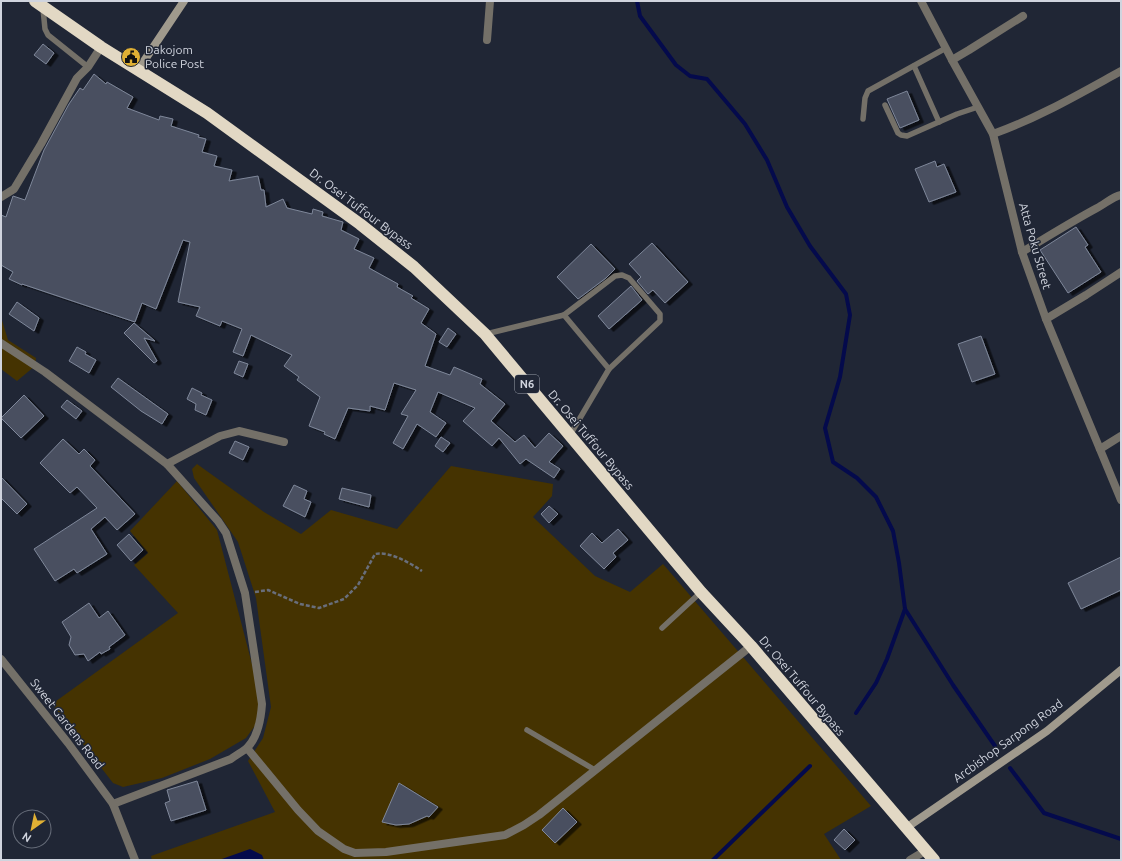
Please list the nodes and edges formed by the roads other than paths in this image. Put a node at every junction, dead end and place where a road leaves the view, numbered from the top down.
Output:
1 (184, 1) edge
2 (490, 1) edge
3 (921, 1) edge
4 (39, 4) edge
5 (1023, 16) dead end
6 (487, 40) dead end
7 (102, 47) junction
8 (946, 48) junction
9 (952, 60) junction
10 (88, 66) junction
11 (914, 66) junction
12 (138, 70) junction
13 (1121, 71) edge
14 (885, 105) dead end
15 (978, 107) junction
16 (863, 119) dead end
17 (939, 122) junction
18 (993, 134) junction
19 (1121, 195) edge
20 (1, 197) edge
21 (1022, 252) junction
22 (1121, 272) edge
23 (564, 315) junction
24 (1046, 319) junction
25 (485, 334) junction
26 (1, 343) edge
27 (609, 369) junction
28 (570, 435) junction
29 (1121, 436) edge
30 (284, 442) dead end
31 (1100, 449) junction
32 (167, 464) junction
33 (1121, 500) edge
34 (701, 592) junction
35 (662, 628) dead end
36 (751, 646) junction
37 (1, 660) edge
38 (1121, 670) edge
39 (527, 730) dead end
40 (247, 748) junction
41 (595, 770) junction
42 (113, 804) junction
43 (906, 828) junction
44 (926, 851) junction
45 (135, 860) edge
46 (910, 860) edge
47 (934, 860) edge

1 - 12 street
2 - 6 street
3 - 8 street, Atta Poku Street
4 - 7 highway, Dr. Osei Tuffour Bypass / N6
4 - 10 lane
5 - 9 street
7 - 10 street
7 - 12 highway, Dr. Osei Tuffour Bypass / N6
8 - 9 street, Atta Poku Street
8 - 11 lane
9 - 15 street, Atta Poku Street
10 - 20 street
11 - 16 lane
11 - 17 lane
12 - 25 highway, Dr. Osei Tuffour Bypass / N6
13 - 18 street
14 - 17 lane
15 - 17 lane
15 - 18 street, Atta Poku Street
18 - 21 street, Atta Poku Street
19 - 21 street
21 - 24 street, Atta Poku Street
22 - 24 street
23 - 25 lane
23 - 27 lane
23 - 27 lane
24 - 31 street, Atta Poku Street
25 - 28 highway, Dr. Osei Tuffour Bypass / N6
26 - 32 street
27 - 28 lane
28 - 34 highway, Dr. Osei Tuffour Bypass / N6
29 - 31 street
30 - 32 street
31 - 33 street, Atta Poku Street
32 - 40 street
34 - 35 lane
34 - 36 highway, Dr. Osei Tuffour Bypass / N6
36 - 41 street
36 - 43 highway, Dr. Osei Tuffour Bypass / N6
37 - 42 street, Sweet Gardens Road
38 - 43 street, Arcbishop Sarpong Road
39 - 41 lane
40 - 41 street
40 - 42 street
42 - 45 street, Sweet Gardens Road
43 - 44 highway, Dr. Osei Tuffour Bypass / N6
44 - 46 street
44 - 47 highway, Dr. Osei Tuffour Bypass / N6

